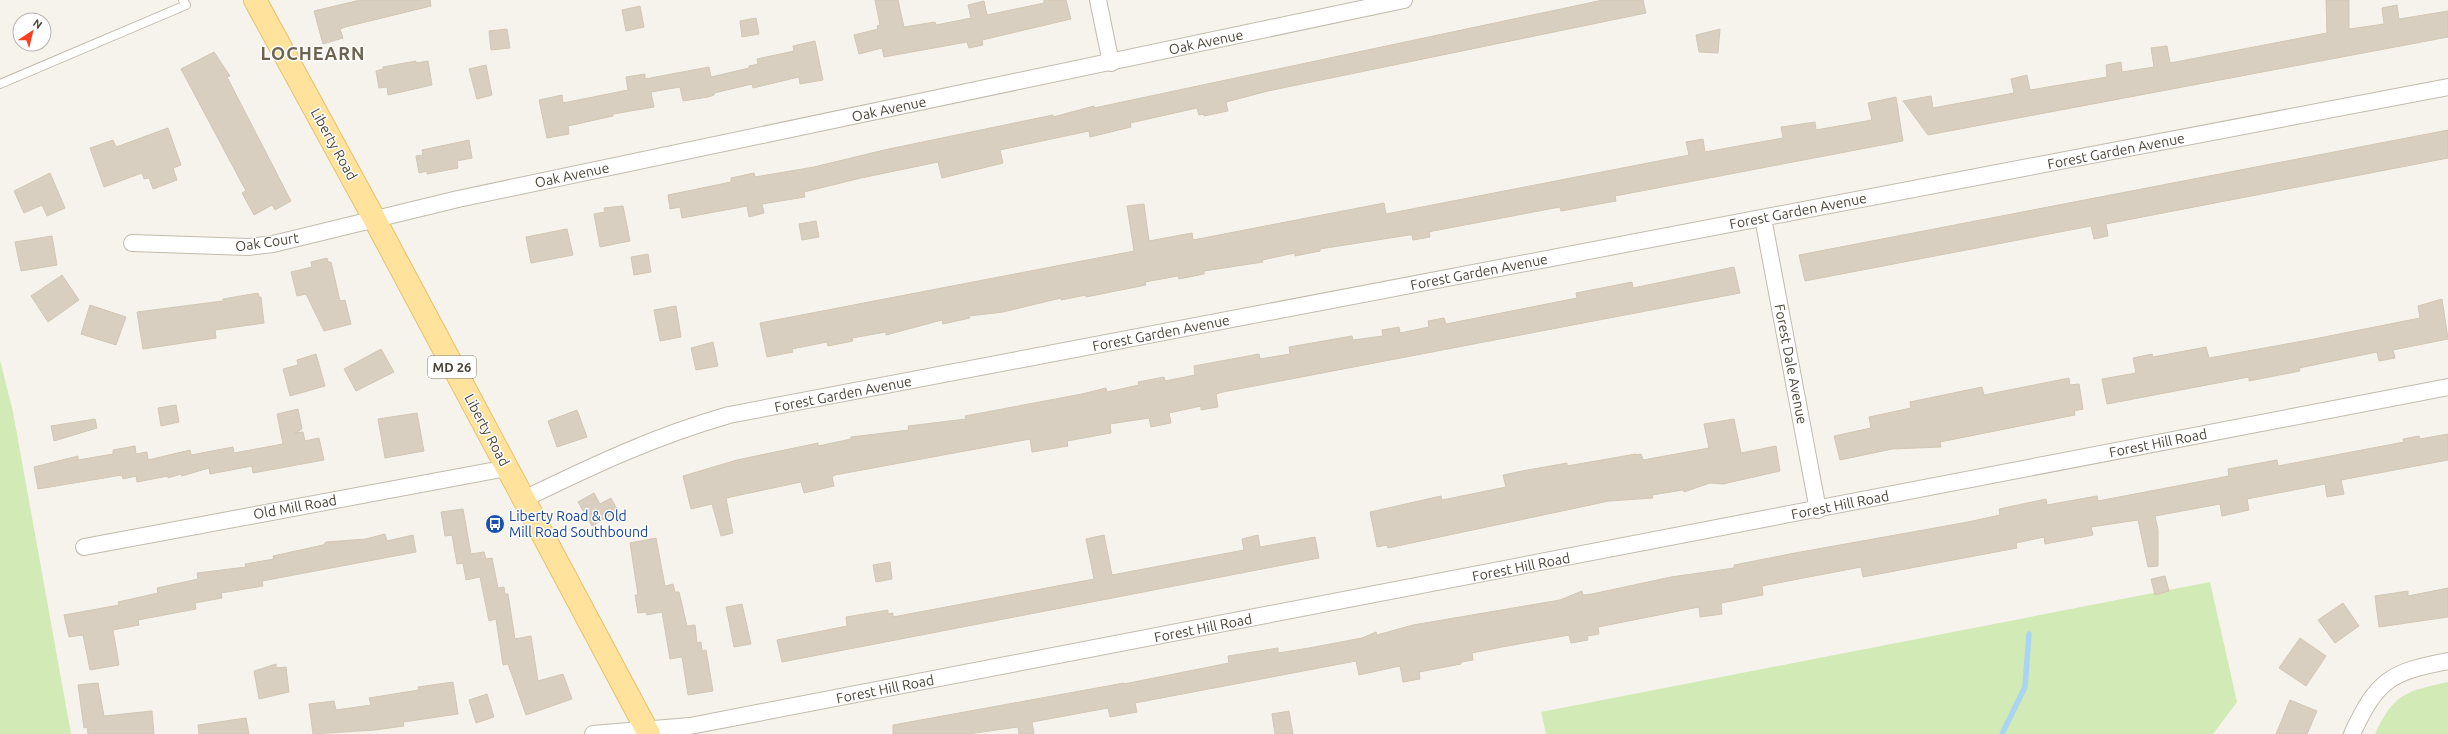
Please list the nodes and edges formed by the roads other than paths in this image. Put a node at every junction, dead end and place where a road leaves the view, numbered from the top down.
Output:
1 (255, 0) edge
2 (1098, 0) edge
3 (1404, 0) edge
4 (185, 2) edge
5 (1111, 63) junction
6 (0, 84) edge
7 (2448, 87) edge
8 (1763, 218) junction
9 (375, 220) junction
10 (132, 243) dead end
11 (2448, 387) edge
12 (507, 468) junction
13 (524, 499) junction
14 (1818, 510) junction
15 (84, 547) dead end
16 (2448, 661) edge
17 (648, 731) edge
18 (593, 734) edge
19 (2352, 734) edge

1 - 9 main road, Liberty Road / MD 26
2 - 5 street
3 - 5 street, Oak Avenue
4 - 6 lane
5 - 9 street, Oak Avenue
7 - 8 street, Forest Garden Avenue
8 - 13 street, Forest Garden Avenue
8 - 14 street, Forest Dale Avenue
9 - 10 street, Oak Court
9 - 12 main road, Liberty Road / MD 26
11 - 14 street, Forest Hill Road
12 - 13 main road, Liberty Road / MD 26
12 - 15 street, Old Mill Road
13 - 17 main road, Liberty Road / MD 26
14 - 17 street, Forest Hill Road
16 - 19 street
17 - 18 street, Forest Hill Road

